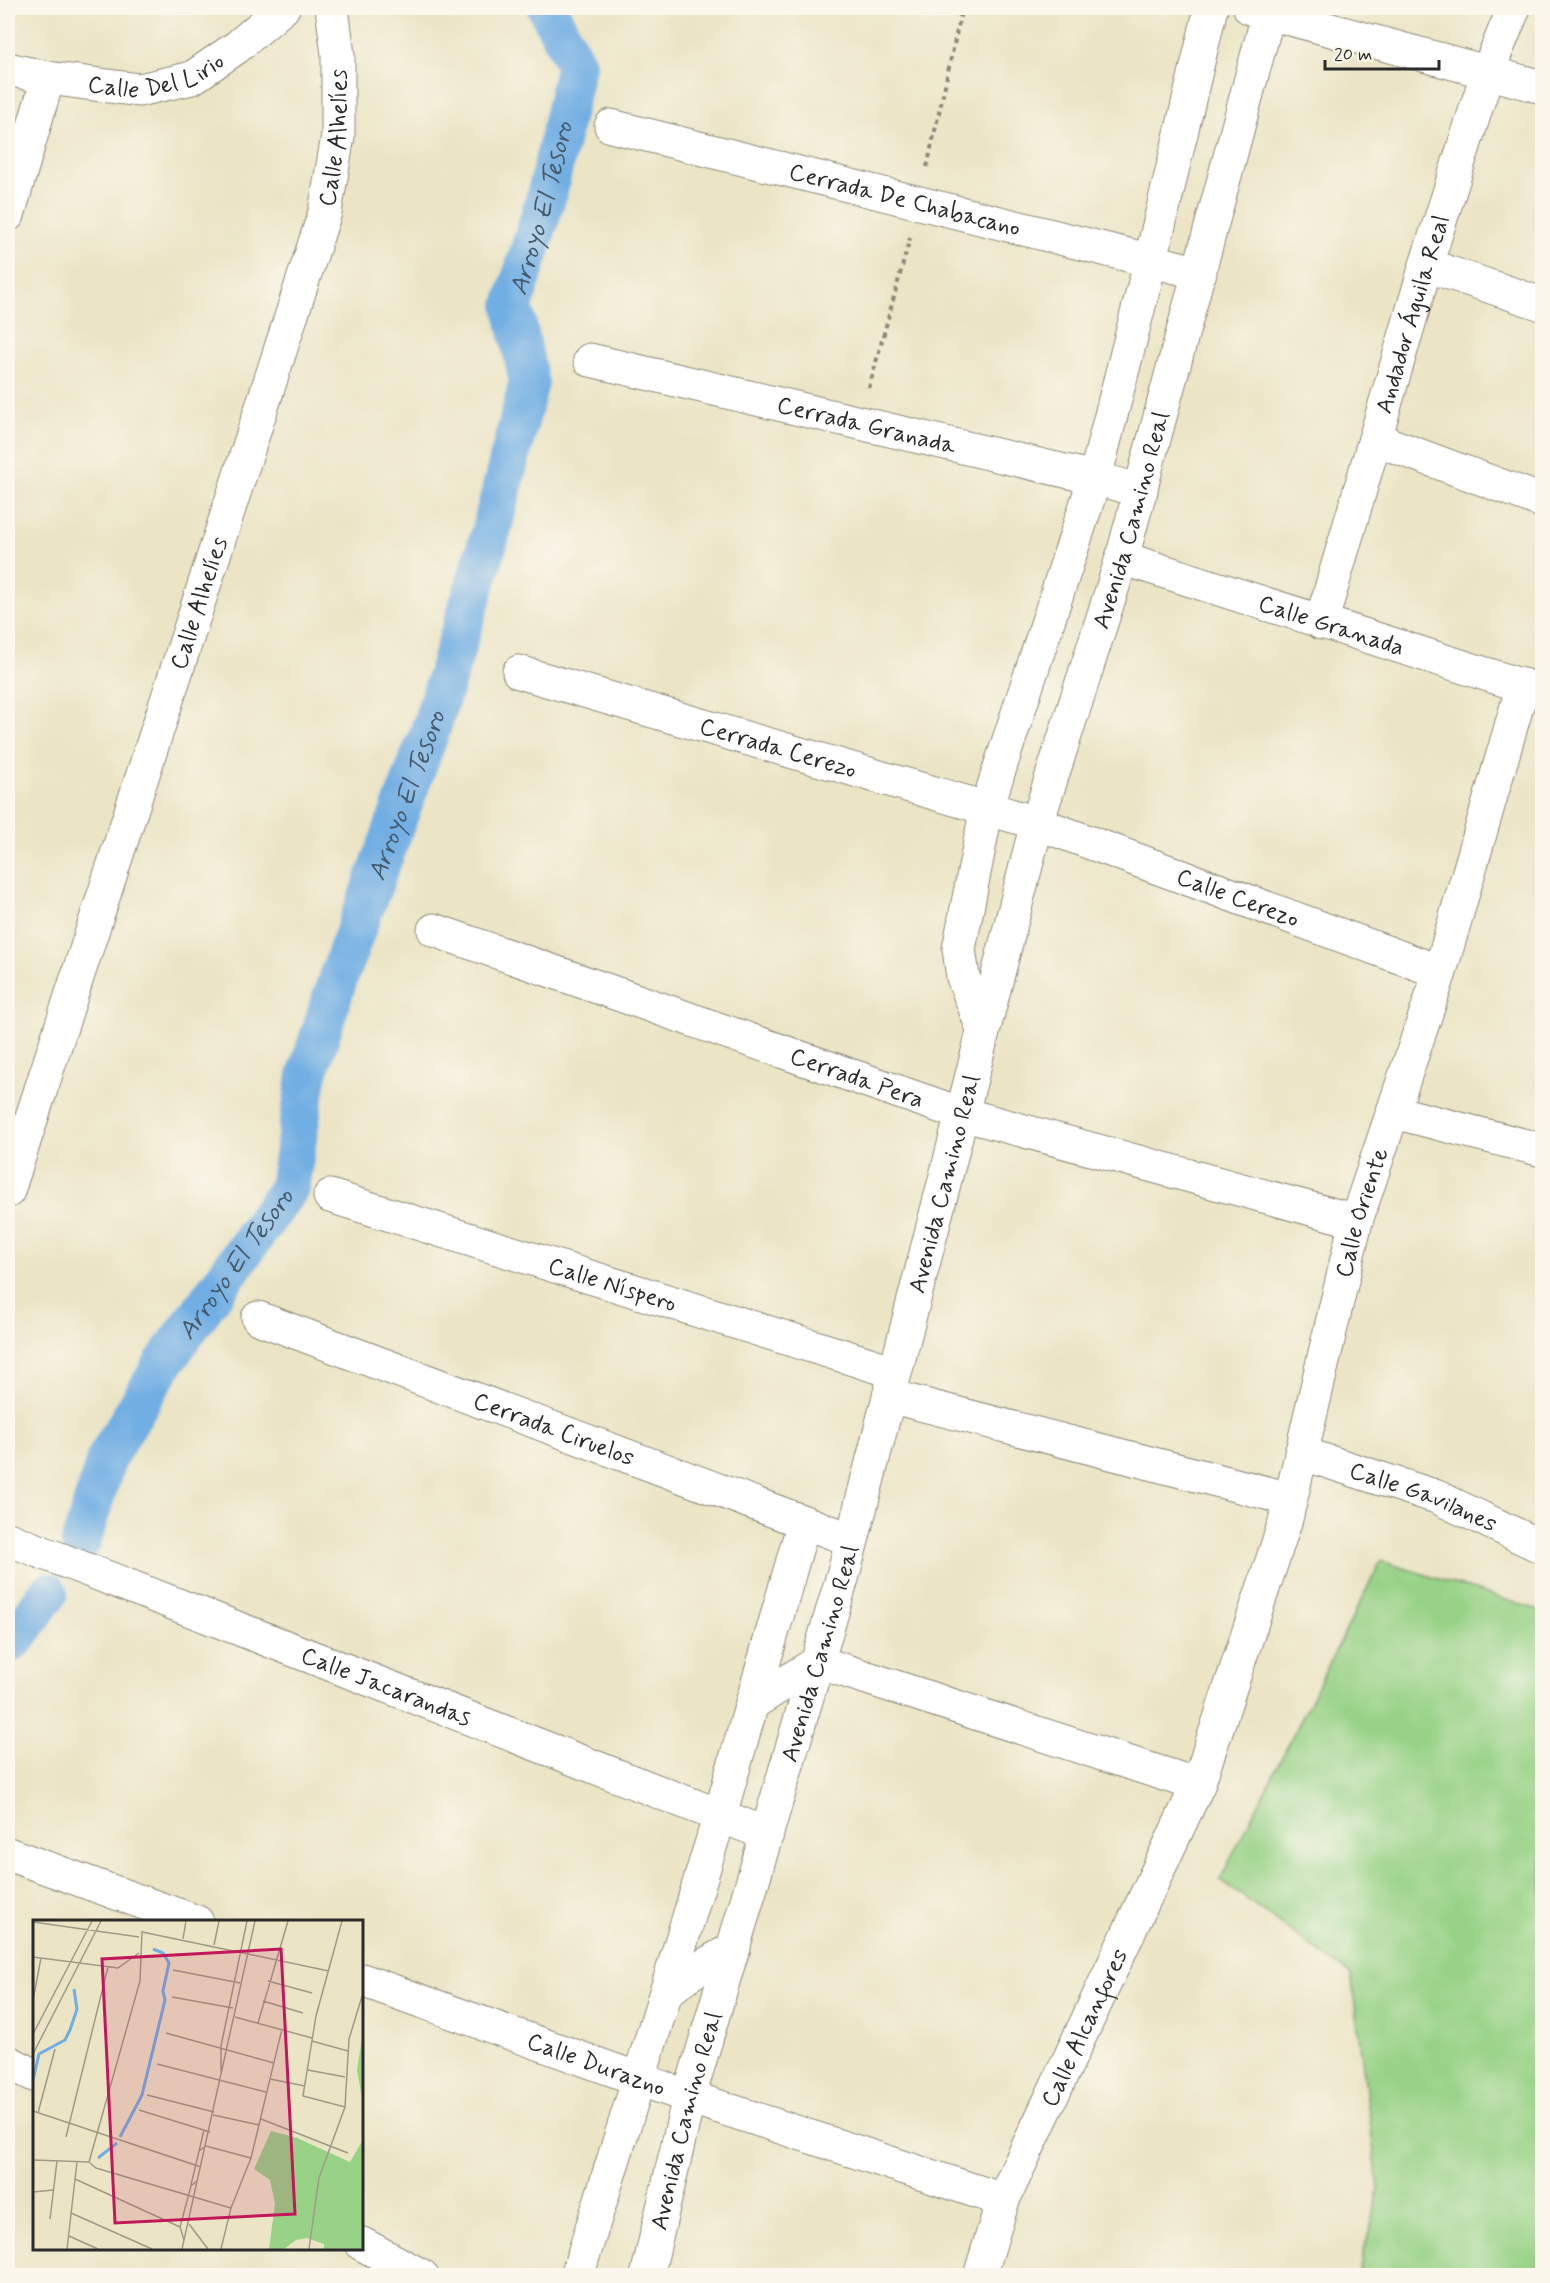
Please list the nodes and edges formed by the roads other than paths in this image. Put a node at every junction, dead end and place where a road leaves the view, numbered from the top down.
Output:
1 (283, 8) edge
2 (332, 8) edge
3 (1211, 8) edge
4 (1514, 8) edge
5 (1263, 9) edge
6 (8, 69) edge
7 (1488, 71) junction
8 (48, 78) junction
9 (1542, 87) edge
10 (611, 126) dead end
11 (8, 215) edge
12 (1151, 259) junction
13 (1426, 265) junction
14 (1200, 273) junction
15 (1542, 304) edge
16 (590, 360) dead end
17 (1375, 439) junction
18 (1095, 478) junction
19 (1141, 491) junction
20 (1542, 501) edge
21 (1122, 558) junction
22 (1321, 623) junction
23 (519, 672) dead end
24 (1533, 688) edge
25 (987, 807) junction
26 (1036, 823) junction
27 (434, 930) dead end
28 (1440, 972) junction
29 (983, 1029) junction
30 (1394, 1112) junction
31 (962, 1114) junction
32 (1542, 1150) edge
33 (8, 1191) edge
34 (330, 1196) dead end
35 (1356, 1221) junction
36 (258, 1318) dead end
37 (892, 1384) junction
38 (1301, 1453) junction
39 (1290, 1499) junction
40 (804, 1522) junction
41 (8, 1539) edge
42 (852, 1540) junction
43 (1542, 1547) edge
44 (818, 1662) junction
45 (753, 1703) junction
46 (1211, 1744) joint
47 (1198, 1785) junction
48 (720, 1815) junction
49 (767, 1833) junction
50 (8, 1854) edge
51 (191, 1920) edge
52 (734, 1948) junction
53 (363, 1980) edge
54 (666, 1992) junction
55 (8, 2061) edge
56 (33, 2074) edge
57 (637, 2078) junction
58 (689, 2097) junction
59 (1003, 2200) junction
60 (363, 2245) edge
61 (422, 2276) edge
62 (577, 2276) edge
63 (647, 2276) edge
64 (980, 2276) edge

1 - 8 street, Calle Del Lirio
2 - 33 street, Calle Alhelíes
3 - 12 street, Avenida Camino Real
4 - 7 street, Andador Águila Real
5 - 7 street
5 - 14 street, Avenida Camino Real
6 - 8 street, Calle Del Lirio
7 - 9 street
7 - 13 street, Andador Águila Real
8 - 11 street
10 - 12 street, Cerrada De Chabacano
12 - 14 street, Cerrada De Chabacano
12 - 18 street, Avenida Camino Real
13 - 15 street
13 - 17 street, Andador Águila Real
14 - 19 street, Avenida Camino Real
16 - 18 street, Cerrada Granada
17 - 20 street
17 - 22 street, Andador Águila Real
18 - 19 street, Cerrada Granada
18 - 25 street, Avenida Camino Real
19 - 21 street, Avenida Camino Real
21 - 22 street, Calle Granada
21 - 26 street, Avenida Camino Real
22 - 24 street, Calle Granada
23 - 25 street, Cerrada Cerezo
24 - 28 street, Calle Oriente
25 - 26 street, Cerrada Cerezo
25 - 29 street, Avenida Camino Real
26 - 28 street, Calle Cerezo
26 - 29 street, Avenida Camino Real
27 - 31 street, Cerrada Pera
28 - 30 street, Calle Oriente
29 - 31 street, Avenida Camino Real
30 - 32 street
30 - 35 street, Calle Oriente
31 - 35 street, Cerrada Pera
31 - 37 street, Avenida Camino Real
34 - 37 street, Calle Níspero
35 - 38 street, Calle Oriente
36 - 40 street, Cerrada Ciruelos
37 - 39 street, Calle Níspero
37 - 42 street, Avenida Camino Real
38 - 39 street, Calle Oriente
38 - 43 street, Calle Gavilanes
39 - 46 street, Calle Oriente
40 - 42 street, Cerrada Ciruelos
40 - 45 street
41 - 48 street, Calle Jacarandas
42 - 44 street, Avenida Camino Real
44 - 45 street
44 - 47 street
44 - 49 street, Avenida Camino Real
45 - 48 street
46 - 47 street, Calle Alcanfores
47 - 59 street, Calle Alcanfores
48 - 49 street, Calle Jacarandas
48 - 54 street
49 - 52 street, Avenida Camino Real
50 - 51 street
52 - 54 street
52 - 58 street, Avenida Camino Real
53 - 57 street, Calle Durazno
54 - 57 street
55 - 56 street
57 - 58 street, Calle Durazno
57 - 62 street
58 - 59 street, Calle Durazno
58 - 63 street, Avenida Camino Real
59 - 64 street, Calle Alcanfores
60 - 61 street

